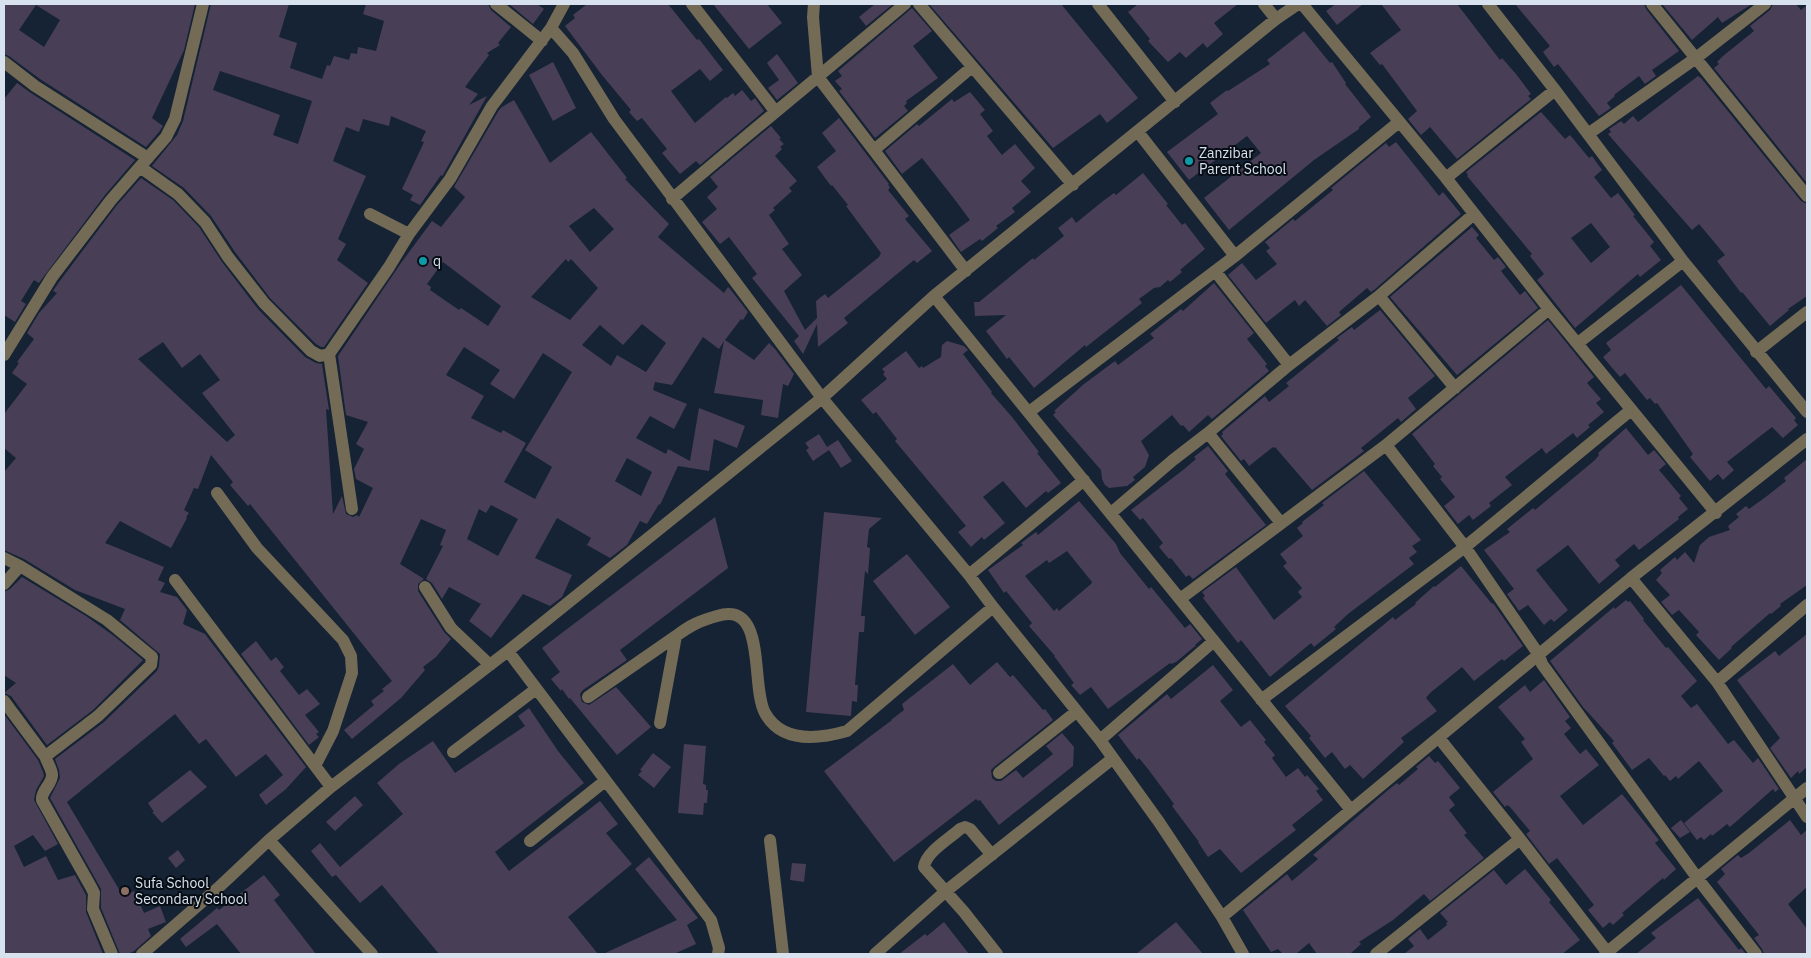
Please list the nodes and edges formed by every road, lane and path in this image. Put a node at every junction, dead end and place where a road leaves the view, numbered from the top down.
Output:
1 (203, 4) edge
2 (496, 4) edge
3 (564, 4) edge
4 (692, 4) edge
5 (814, 4) edge
6 (905, 4) edge
7 (919, 4) edge
8 (1098, 4) edge
9 (1264, 4) edge
10 (1298, 4) edge
11 (1302, 4) edge
12 (1488, 4) edge
13 (1652, 4) edge
14 (1765, 4) edge
15 (1276, 19) junction
16 (551, 28) junction
17 (542, 40) junction
18 (1696, 58) junction
19 (4, 62) edge
20 (972, 67) junction
21 (818, 77) junction
22 (1555, 90) junction
23 (1175, 102) junction
24 (775, 111) junction
25 (1399, 122) junction
26 (1138, 132) junction
27 (1588, 134) junction
28 (874, 150) junction
29 (144, 163) junction
30 (1446, 178) junction
31 (1073, 185) junction
32 (1807, 196) edge
33 (672, 199) junction
34 (370, 214) dead end
35 (1474, 214) junction
36 (409, 234) junction
37 (1235, 256) junction
38 (1683, 261) junction
39 (966, 271) junction
40 (1215, 271) junction
41 (934, 296) junction
42 (1379, 296) junction
43 (1549, 309) junction
44 (1807, 312) edge
45 (1578, 343) junction
46 (1756, 352) junction
47 (329, 354) junction
48 (4, 356) edge
49 (1290, 365) junction
50 (1455, 388) junction
51 (822, 398) junction
52 (1631, 410) junction
53 (1028, 412) junction
54 (1807, 412) edge
55 (1208, 433) junction
56 (1807, 439) edge
57 (1386, 445) junction
58 (1084, 480) junction
59 (217, 492) dead end
60 (352, 509) dead end
61 (1111, 513) junction
62 (1716, 513) junction
63 (1281, 523) junction
64 (1465, 547) junction
65 (4, 558) edge
66 (20, 566) junction
67 (970, 575) junction
68 (1631, 578) junction
69 (175, 580) dead end
70 (4, 584) edge
71 (425, 588) dead end
72 (1180, 598) junction
73 (1807, 605) edge
74 (993, 607) junction
75 (676, 636) junction
76 (1214, 642) junction
77 (508, 651) junction
78 (1539, 655) junction
79 (490, 665) junction
80 (1717, 682) junction
81 (536, 689) junction
82 (588, 697) dead end
83 (1261, 700) junction
84 (4, 701) edge
85 (1076, 712) junction
86 (660, 723) dead end
87 (1439, 738) junction
88 (1100, 740) junction
89 (453, 752) dead end
90 (45, 755) junction
91 (1112, 759) junction
92 (315, 766) junction
93 (999, 773) dead end
94 (606, 781) junction
95 (331, 787) junction
96 (1807, 788) edge
97 (1795, 798) junction
98 (1351, 810) junction
99 (1807, 816) edge
100 (1520, 838) junction
101 (268, 840) junction
102 (770, 840) dead end
103 (530, 841) dead end
104 (992, 855) junction
105 (1698, 878) junction
106 (946, 891) junction
107 (1222, 917) junction
108 (1606, 953) edge
109 (112, 954) edge
110 (142, 954) edge
111 (372, 954) edge
112 (718, 954) edge
113 (783, 954) edge
114 (875, 954) edge
115 (997, 954) edge
116 (1243, 954) edge
117 (1376, 954) edge
118 (1756, 954) edge

1 - 29 street
2 - 17 street
3 - 16 street
4 - 24 street
5 - 21 street
6 - 21 street
7 - 20 street
8 - 23 street
9 - 15 street
10 - 15 street
11 - 25 street
12 - 22 street
13 - 18 street
14 - 18 street
15 - 23 street
16 - 17 street
16 - 33 street
17 - 36 street
18 - 27 street
18 - 32 street
19 - 29 street
20 - 28 street
20 - 31 street
21 - 24 street
21 - 28 street
22 - 27 street
22 - 30 street
23 - 26 street
24 - 33 street
25 - 30 street
25 - 37 street
26 - 31 street
26 - 37 street
27 - 38 street
28 - 39 street
29 - 47 street
29 - 48 street
30 - 35 street
31 - 39 street
33 - 51 street
34 - 36 street
35 - 42 street
35 - 43 street
36 - 47 street
37 - 40 street
38 - 45 street
38 - 46 street
39 - 41 street
40 - 49 street
40 - 53 street
41 - 51 street
41 - 53 street
42 - 49 street
42 - 50 street
43 - 45 street
43 - 50 street
44 - 46 street
45 - 52 street
46 - 54 street
47 - 60 street
49 - 55 street
50 - 57 street
51 - 67 street
51 - 77 street
52 - 62 street
52 - 64 street
53 - 58 street
55 - 61 street
55 - 63 street
56 - 62 street
57 - 63 street
57 - 64 street
58 - 61 street
58 - 67 street
59 - 92 street
61 - 72 street
62 - 68 street
63 - 72 street
64 - 78 street
64 - 83 street
65 - 66 street
66 - 70 street
66 - 90 street
67 - 74 street
68 - 78 street
68 - 80 street
69 - 92 street
71 - 79 street
72 - 76 street
73 - 80 street
74 - 75 street
74 - 85 street
75 - 82 street
75 - 86 street
76 - 83 street
76 - 88 street
77 - 79 street
77 - 81 street
78 - 87 street
78 - 105 street
79 - 95 street
80 - 97 street
81 - 89 street
81 - 94 street
83 - 98 street
84 - 90 street
85 - 88 street
85 - 93 street
87 - 98 street
87 - 100 street
88 - 91 street
90 - 109 street
91 - 104 street
91 - 107 street
92 - 95 street
94 - 103 street
94 - 112 street
95 - 101 street
96 - 97 street
97 - 99 street
97 - 105 street
98 - 107 street
100 - 108 street
100 - 117 street
101 - 110 street
101 - 111 street
102 - 113 street
104 - 106 street
104 - 106 street
105 - 108 street
105 - 118 street
106 - 114 street
106 - 115 street
107 - 116 street

